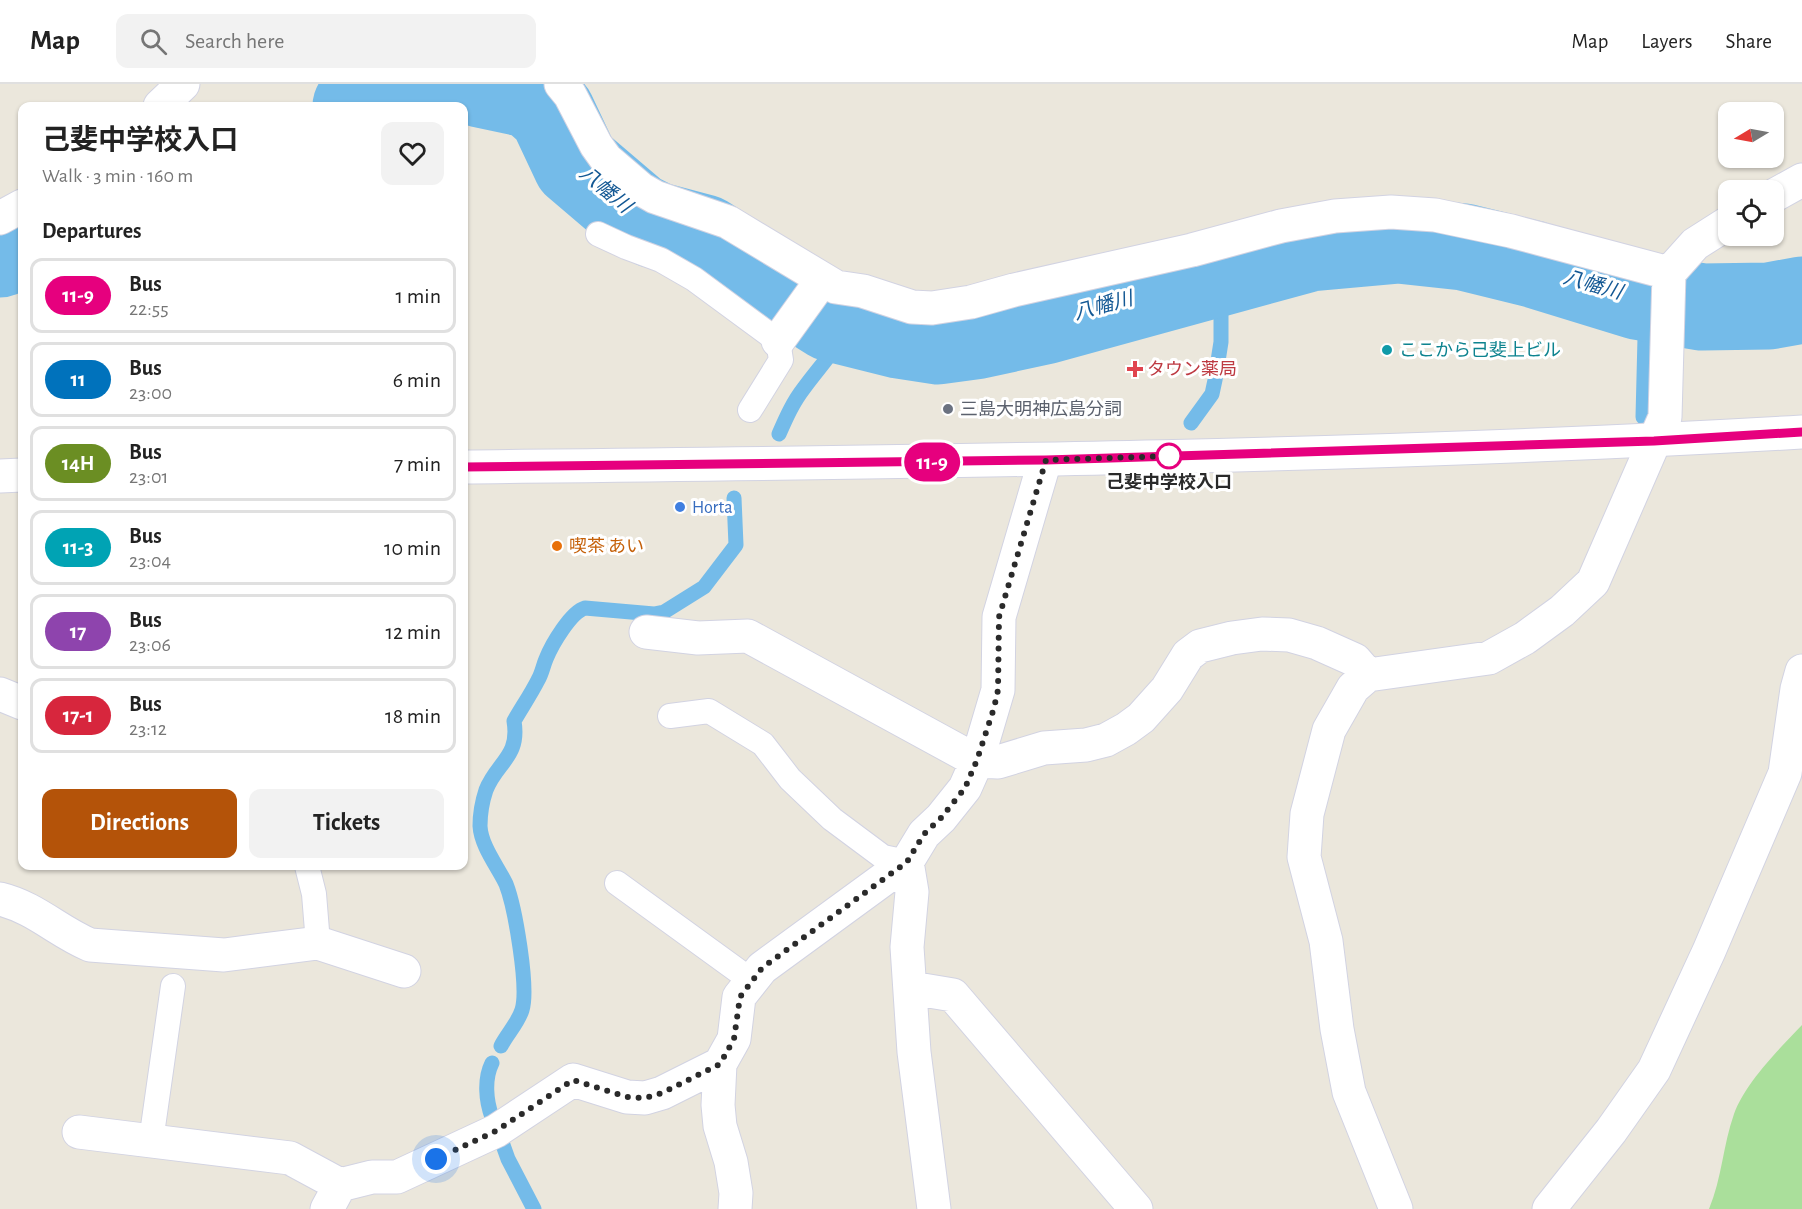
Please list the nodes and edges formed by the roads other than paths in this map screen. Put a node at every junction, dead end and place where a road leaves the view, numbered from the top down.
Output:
1 (183, 84) edge
2 (561, 84) edge
3 (164, 102) edge
4 (1802, 180) edge
5 (1784, 190) edge
6 (18, 208) edge
7 (0, 218) edge
8 (1718, 229) edge
9 (598, 234) dead end
10 (1668, 278) junction
11 (820, 283) junction
12 (785, 331) junction
13 (750, 410) dead end
14 (1802, 432) edge
15 (1654, 441) junction
16 (1046, 460) junction
17 (468, 467) edge
18 (18, 475) edge
19 (0, 476) edge
20 (646, 632) dead end
21 (1802, 671) edge
22 (1368, 675) junction
23 (0, 694) edge
24 (18, 701) edge
25 (670, 716) dead end
26 (977, 760) junction
27 (1794, 776) edge
28 (907, 862) junction
29 (308, 870) edge
30 (617, 883) dead end
31 (0, 899) edge
32 (318, 943) junction
33 (404, 971) dead end
34 (752, 981) junction
35 (172, 986) dead end
36 (911, 988) junction
37 (720, 1064) junction
38 (79, 1132) dead end
39 (151, 1141) junction
40 (333, 1197) edge
41 (735, 1209) edge
42 (934, 1209) edge
43 (1136, 1209) edge
44 (1396, 1209) edge
45 (1549, 1209) edge

1 - 3 street
2 - 11 street
4 - 5 street
6 - 7 street
8 - 10 street
9 - 12 lane
10 - 11 street
10 - 15 street
11 - 12 street
12 - 13 lane
14 - 15 street
15 - 16 street
15 - 22 street
16 - 17 street
16 - 26 street
18 - 19 street
20 - 26 street
21 - 27 street
22 - 26 street
22 - 44 street
23 - 24 street
25 - 28 lane
26 - 28 street
27 - 45 street
28 - 34 street
28 - 36 street
29 - 32 lane
30 - 34 lane
31 - 32 street
32 - 33 street
34 - 37 street
35 - 39 lane
36 - 42 street
36 - 43 street
37 - 40 street
37 - 41 street
38 - 39 street
39 - 40 street

